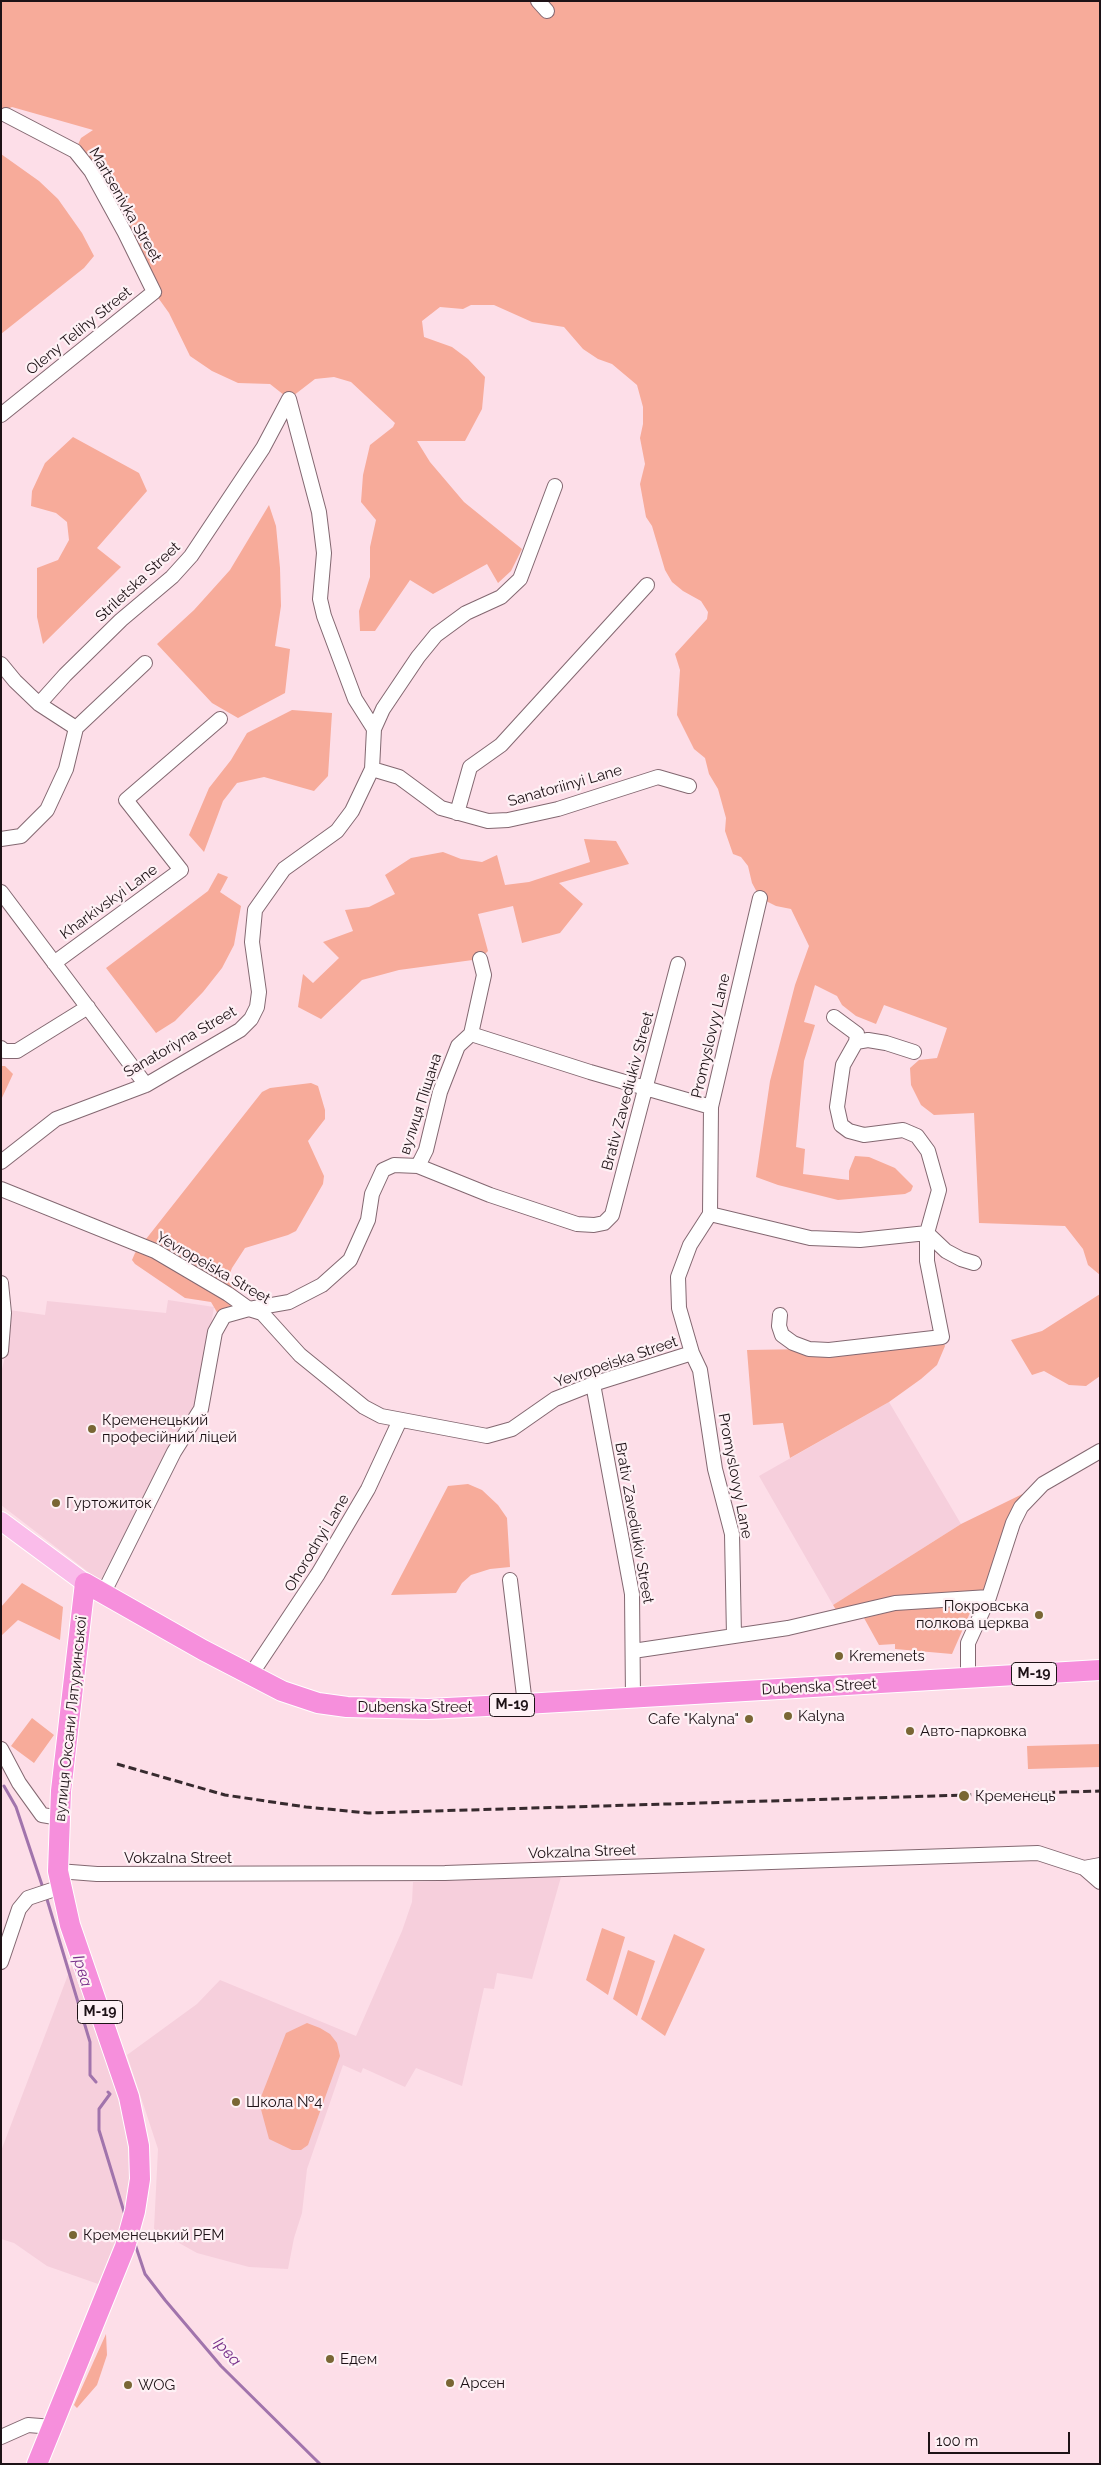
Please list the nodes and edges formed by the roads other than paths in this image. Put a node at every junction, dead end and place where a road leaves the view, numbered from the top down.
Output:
1 (6, 115) dead end
2 (154, 292) joint
3 (1, 416) edge
4 (555, 486) dead end
5 (647, 585) dead end
6 (1, 664) edge
7 (145, 664) dead end
8 (39, 704) junction
9 (220, 719) dead end
10 (76, 728) junction
11 (374, 729) junction
12 (372, 769) junction
13 (689, 786) dead end
14 (457, 813) junction
15 (1, 840) edge
16 (1, 892) edge
17 (760, 898) dead end
18 (480, 960) dead end
19 (54, 963) junction
20 (678, 964) dead end
21 (88, 1007) junction
22 (834, 1017) dead end
23 (470, 1034) junction
24 (856, 1042) junction
25 (1, 1048) edge
26 (914, 1052) dead end
27 (146, 1085) junction
28 (646, 1088) junction
29 (710, 1108) junction
30 (1, 1162) edge
31 (418, 1166) junction
32 (1, 1189) edge
33 (710, 1214) junction
34 (927, 1233) junction
35 (974, 1263) dead end
36 (1, 1283) edge
37 (249, 1309) junction
38 (780, 1315) dead end
39 (1, 1351) edge
40 (692, 1353) junction
41 (593, 1384) junction
42 (400, 1420) junction
43 (1100, 1451) edge
44 (1, 1520) edge
45 (510, 1580) dead end
46 (85, 1584) junction
47 (103, 1594) junction
48 (988, 1597) junction
49 (734, 1636) junction
50 (633, 1650) junction
51 (1100, 1670) edge
52 (250, 1676) junction
53 (968, 1677) junction
54 (634, 1698) junction
55 (525, 1704) junction
56 (1, 1749) edge
57 (12, 1768) junction
58 (1, 1777) edge
59 (60, 1818) junction
60 (1100, 1865) edge
61 (1084, 1868) junction
62 (59, 1879) junction
63 (1100, 1882) edge
64 (1, 1962) edge
65 (53, 2427) junction
66 (1, 2437) edge
67 (37, 2464) edge

1 - 2 street, Martsenivka Street
2 - 3 street, Oleny Telihy Street
4 - 11 street, Sanatoriyna Street
5 - 14 street
6 - 8 street
7 - 10 street
8 - 10 street
8 - 11 street, Striletska Street
9 - 19 street, Kharkivskyi Lane
10 - 15 street
11 - 12 street, Sanatoriyna Street
12 - 14 street, Sanatoriinyi Lane
12 - 27 street, Sanatoriyna Street
13 - 14 street, Sanatoriinyi Lane
16 - 19 street
17 - 29 street, Promyslovyy Lane
18 - 23 street, вулиця Піщана
19 - 21 street
20 - 28 street, Brativ Zavediukiv Street
21 - 25 street
21 - 27 street
22 - 24 street
23 - 28 street
23 - 31 street, вулиця Піщана
24 - 26 street
24 - 34 street
27 - 30 street, Sanatoriyna Street
28 - 29 street
28 - 31 street, Brativ Zavediukiv Street
29 - 33 street, Promyslovyy Lane
31 - 37 street, вулиця Піщана
32 - 37 street, Yevropeiska Street
33 - 34 street
33 - 40 street, Promyslovyy Lane
34 - 35 street
34 - 38 street
36 - 39 street
37 - 42 street, Yevropeiska Street
37 - 47 street, вулиця Піщана
40 - 41 street, Yevropeiska Street
40 - 49 street, Promyslovyy Lane
41 - 42 street, Yevropeiska Street
41 - 50 street, Brativ Zavediukiv Street
42 - 52 street, Ohorodnyi Lane
43 - 48 street
44 - 46 main road, Dubenska Street
45 - 55 street
46 - 47 highway, Dubenska Street / М-19
46 - 59 highway, вулиця Оксани Лятуринської / М-19
47 - 52 highway, Dubenska Street / М-19
48 - 49 street
48 - 53 street
49 - 50 street
50 - 54 street, Brativ Zavediukiv Street
51 - 53 highway, М-19
52 - 55 highway, Dubenska Street / М-19
53 - 54 highway, Dubenska Street / М-19
54 - 55 highway, Dubenska Street / М-19
56 - 57 street
57 - 58 street
57 - 59 street
59 - 62 highway, вулиця Оксани Лятуринської / М-19
60 - 61 street
61 - 62 street, Vokzalna Street
61 - 63 street, Vokzalna Street
62 - 64 street
62 - 65 highway, вулиця Оксани Лятуринської / М-19
65 - 66 street
65 - 67 highway, М-19

